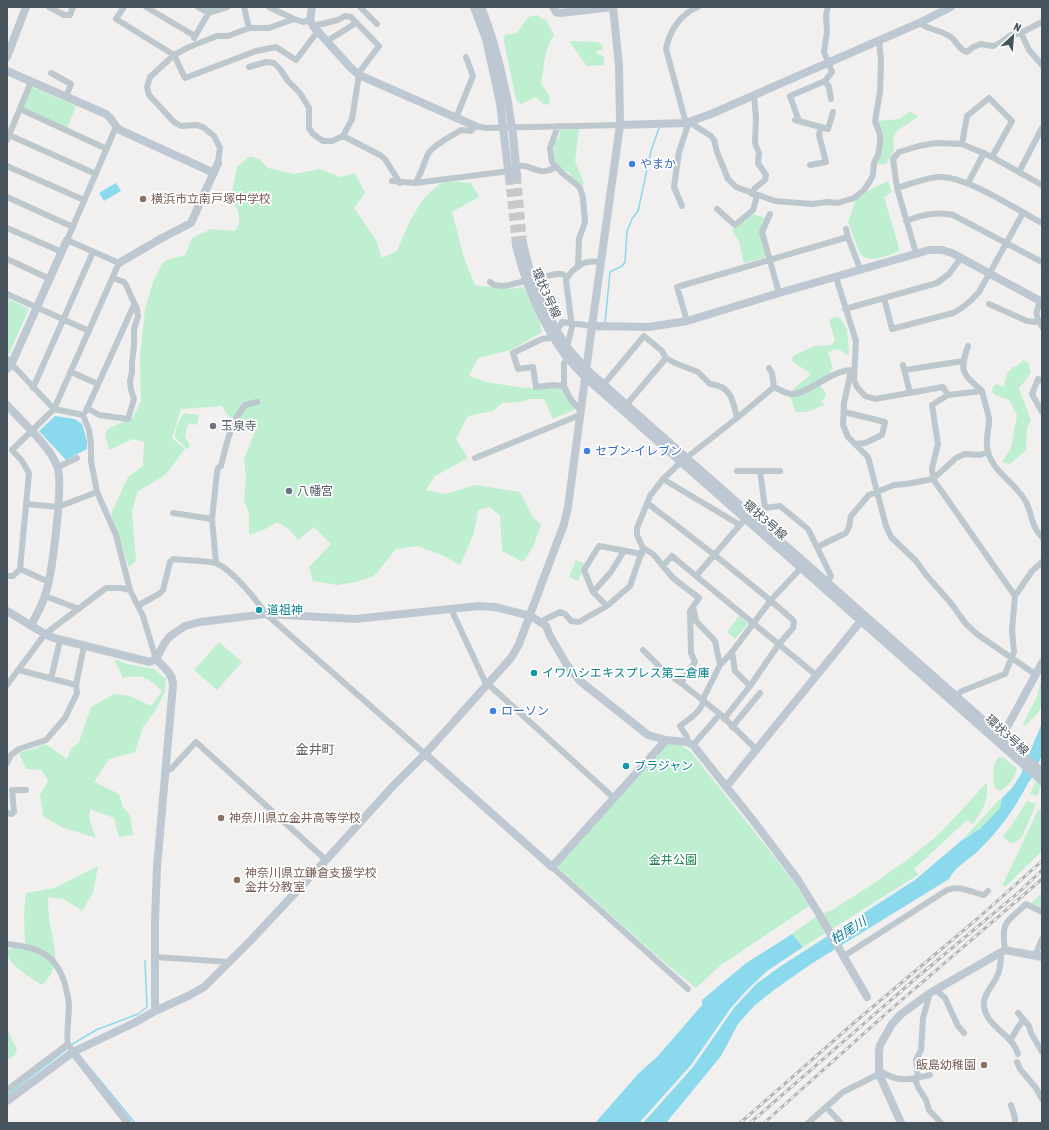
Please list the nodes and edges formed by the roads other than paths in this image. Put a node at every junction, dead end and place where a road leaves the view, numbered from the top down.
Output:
1 (26, 7) edge
2 (49, 7) edge
3 (73, 7) edge
4 (124, 7) edge
5 (146, 7) edge
6 (198, 7) edge
7 (228, 7) edge
8 (244, 7) edge
9 (269, 7) edge
10 (312, 7) edge
11 (360, 7) edge
12 (474, 7) edge
13 (481, 7) edge
14 (553, 7) edge
15 (614, 7) edge
16 (698, 7) edge
17 (828, 7) edge
18 (951, 7) edge
19 (56, 8) edge
20 (211, 10) edge
21 (294, 19) junction
22 (1042, 22) edge
23 (356, 23) junction
24 (919, 23) junction
25 (377, 24) dead end
26 (314, 25) junction
27 (249, 28) junction
28 (1021, 33) junction
29 (195, 36) junction
30 (879, 40) junction
31 (327, 41) junction
32 (9, 46) edge
33 (188, 47) junction
34 (174, 55) junction
35 (7, 57) edge
36 (466, 57) dead end
37 (828, 62) junction
38 (1042, 65) edge
39 (249, 67) dead end
40 (7, 71) edge
41 (51, 73) dead end
42 (359, 74) junction
43 (825, 81) junction
44 (31, 82) junction
45 (754, 96) junction
46 (66, 97) junction
47 (831, 99) dead end
48 (504, 103) junction
49 (20, 110) junction
50 (833, 112) dead end
51 (456, 118) junction
52 (688, 123) junction
53 (620, 125) junction
54 (475, 126) junction
55 (558, 126) junction
56 (116, 127) junction
57 (821, 127) junction
58 (1042, 128) edge
59 (343, 136) junction
60 (8, 138) edge
61 (962, 144) junction
62 (107, 149) junction
63 (984, 153) junction
64 (992, 157) junction
65 (218, 163) joint
66 (810, 165) dead end
67 (7, 166) edge
68 (556, 167) junction
69 (1019, 172) junction
70 (214, 173) junction
71 (96, 174) junction
72 (513, 176) tunnel mouth
73 (392, 181) dead end
74 (400, 183) junction
75 (415, 183) junction
76 (968, 183) junction
77 (1042, 185) edge
78 (897, 188) junction
79 (754, 195) junction
80 (7, 197) edge
81 (84, 200) junction
82 (682, 206) dead end
83 (717, 209) dead end
84 (1023, 213) junction
85 (770, 214) dead end
86 (906, 221) junction
87 (1041, 221) edge
88 (73, 226) junction
89 (7, 228) edge
90 (846, 229) dead end
91 (848, 237) junction
92 (67, 240) junction
93 (1007, 242) junction
94 (520, 244) tunnel mouth
95 (62, 252) junction
96 (93, 252) junction
97 (916, 253) junction
98 (962, 258) junction
99 (7, 259) edge
100 (770, 260) junction
101 (601, 262) junction
102 (1042, 262) edge
103 (119, 264) junction
104 (578, 267) junction
105 (860, 269) junction
106 (990, 273) junction
107 (567, 277) junction
108 (836, 277) junction
109 (113, 278) junction
110 (50, 279) junction
111 (529, 280) junction
112 (490, 282) dead end
113 (779, 293) junction
114 (7, 294) edge
115 (884, 298) junction
116 (1041, 302) edge
117 (989, 304) dead end
118 (134, 305) junction
119 (37, 308) junction
120 (845, 309) junction
121 (63, 320) junction
122 (1038, 320) junction
123 (687, 321) junction
124 (571, 324) junction
125 (592, 326) junction
126 (1042, 326) edge
127 (89, 331) junction
128 (555, 333) junction
129 (968, 346) dead end
130 (567, 347) junction
131 (568, 358) junction
132 (666, 358) junction
133 (963, 361) junction
134 (8, 364) edge
135 (769, 368) dead end
136 (586, 369) junction
137 (854, 370) junction
138 (71, 372) junction
139 (585, 377) junction
140 (1042, 381) edge
141 (98, 384) junction
142 (604, 384) junction
143 (564, 386) junction
144 (774, 387) junction
145 (33, 388) junction
146 (982, 391) junction
147 (910, 393) junction
148 (948, 395) junction
149 (257, 402) dead end
150 (627, 404) junction
151 (7, 405) edge
152 (87, 408) junction
153 (54, 410) junction
154 (580, 412) junction
155 (844, 412) junction
156 (1042, 412) edge
157 (83, 416) junction
158 (737, 418) junction
159 (31, 431) junction
160 (855, 444) junction
161 (91, 451) junction
162 (988, 452) junction
163 (83, 454) dead end
164 (77, 458) dead end
165 (475, 458) dead end
166 (684, 460) junction
167 (58, 467) junction
168 (737, 471) dead end
169 (760, 471) junction
170 (780, 471) dead end
171 (663, 479) junction
172 (933, 479) junction
173 (877, 491) junction
174 (97, 492) junction
175 (647, 503) junction
176 (27, 504) junction
177 (58, 507) junction
178 (765, 508) junction
179 (173, 513) dead end
180 (212, 519) junction
181 (745, 520) junction
182 (1042, 537) edge
183 (817, 547) junction
184 (624, 551) junction
185 (643, 551) junction
186 (715, 554) junction
187 (1042, 562) edge
188 (216, 563) junction
189 (663, 566) junction
190 (802, 568) junction
191 (20, 569) junction
192 (7, 576) edge
193 (696, 576) junction
194 (49, 582) junction
195 (826, 585) junction
196 (130, 590) junction
197 (593, 592) junction
198 (45, 596) junction
199 (1015, 596) junction
200 (771, 600) junction
201 (694, 604) junction
202 (139, 605) junction
203 (607, 606) junction
204 (78, 609) junction
205 (451, 609) junction
206 (7, 610) edge
207 (266, 614) junction
208 (531, 616) junction
209 (863, 618) junction
210 (540, 622) junction
211 (754, 622) junction
212 (31, 625) junction
213 (45, 634) junction
214 (60, 640) junction
215 (779, 644) junction
216 (84, 646) junction
217 (643, 650) dead end
218 (732, 652) junction
219 (1012, 659) junction
220 (156, 660) junction
221 (1042, 663) edge
222 (720, 665) junction
223 (19, 670) junction
224 (1035, 674) junction
225 (816, 675) junction
226 (51, 679) junction
227 (681, 683) junction
228 (7, 685) edge
229 (76, 685) junction
230 (487, 685) junction
231 (750, 686) junction
232 (760, 692) dead end
233 (956, 696) junction
234 (703, 700) junction
235 (722, 717) junction
236 (732, 727) junction
237 (666, 740) junction
238 (1000, 740) junction
239 (690, 744) junction
240 (756, 749) junction
241 (1013, 751) junction
242 (425, 754) junction
243 (7, 763) edge
244 (165, 771) junction
245 (1042, 772) edge
246 (1042, 781) edge
247 (726, 787) junction
248 (26, 790) dead end
249 (614, 798) junction
250 (7, 813) edge
251 (326, 860) junction
252 (552, 867) junction
253 (988, 891) dead end
254 (1042, 912) edge
255 (1042, 939) edge
256 (7, 944) edge
257 (1003, 951) junction
258 (843, 954) junction
259 (155, 957) junction
260 (1038, 957) edge
261 (230, 962) junction
262 (688, 989) dead end
263 (933, 991) junction
264 (867, 997) dead end
265 (154, 1011) junction
266 (1018, 1013) dead end
267 (1024, 1020) junction
268 (964, 1033) dead end
269 (1010, 1040) junction
270 (73, 1048) junction
271 (1042, 1052) edge
272 (1018, 1054) dead end
273 (1018, 1062) dead end
274 (879, 1072) junction
275 (930, 1075) dead end
276 (916, 1078) junction
277 (1039, 1088) edge
278 (7, 1090) edge
279 (1042, 1099) edge
280 (7, 1101) edge
281 (1011, 1105) dead end
282 (826, 1107) junction
283 (128, 1123) edge
284 (808, 1123) edge
285 (841, 1123) edge
286 (901, 1123) edge
287 (941, 1123) edge
288 (1015, 1123) edge

1 - 32 street
2 - 19 street
3 - 19 street
4 - 34 street
5 - 29 street
6 - 20 street
7 - 20 street
8 - 27 street
9 - 21 street
10 - 26 street
11 - 25 street
12 - 48 street
13 - 48 street
14 - 15 street
15 - 53 street
16 - 52 street
17 - 37 street
18 - 24 street
20 - 29 street
21 - 26 street
21 - 27 street
22 - 28 street
23 - 26 street
23 - 31 street
23 - 42 street
24 - 28 street
24 - 30 street
26 - 31 street
26 - 34 street
27 - 33 street
28 - 38 street
29 - 33 street
30 - 37 street
30 - 79 street
31 - 42 street
32 - 35 street
33 - 34 street
34 - 65 street
36 - 51 street
37 - 43 street
37 - 45 street
39 - 59 street
40 - 44 street
41 - 46 street
42 - 51 street
42 - 59 street
43 - 47 street
43 - 57 street
44 - 46 street
44 - 49 street
45 - 52 street
45 - 79 street
46 - 56 street
48 - 72 street, bridge
49 - 60 street
49 - 62 street
50 - 57 street
51 - 54 street
52 - 53 street
52 - 79 street
52 - 82 street
53 - 55 street
53 - 101 street
54 - 55 street
54 - 75 street
55 - 68 street
56 - 62 street
56 - 70 street
57 - 66 street
58 - 69 street
59 - 74 street
60 - 71 street
61 - 63 street
61 - 64 street
61 - 78 street
62 - 71 street
63 - 64 street
63 - 76 street
64 - 69 street
65 - 70 street
67 - 81 street
68 - 75 street
68 - 104 street
69 - 77 street
70 - 103 street
71 - 81 street
73 - 74 street
74 - 75 street
76 - 78 street
76 - 84 street
78 - 86 street
79 - 83 street
80 - 88 street
81 - 88 street
84 - 87 street
84 - 93 street
85 - 100 street
86 - 93 street
86 - 97 street
88 - 92 street
89 - 95 street
90 - 91 street
91 - 100 street
91 - 105 street
92 - 95 street
92 - 96 street
93 - 102 street
93 - 106 street
94 - 111 street, 環状3号線
95 - 110 street
96 - 103 street
96 - 121 street
97 - 98 street
97 - 105 street
98 - 106 street
98 - 115 street
99 - 110 street
100 - 113 street
100 - 123 street
101 - 104 street
101 - 125 street
103 - 109 street
104 - 107 street
105 - 108 street
106 - 115 street
106 - 116 street
107 - 111 street
107 - 124 street
108 - 113 street
108 - 120 street
109 - 118 street
109 - 127 street
110 - 119 street
111 - 112 street
111 - 128 street, 環状3号線
113 - 123 street
114 - 119 street
115 - 120 street
116 - 122 street
117 - 122 street
118 - 141 street
118 - 152 street
119 - 121 street
119 - 134 street
120 - 137 street
121 - 127 street
121 - 145 street
122 - 126 street
123 - 125 street
124 - 125 street
124 - 128 street
124 - 130 street
125 - 136 street
127 - 138 street
128 - 130 street, 環状3号線
128 - 131 street, 環状3号線
128 - 143 street
129 - 133 street
130 - 136 street, 環状3号線
131 - 139 street, 環状3号線
131 - 143 street
132 - 142 street
132 - 150 street
132 - 158 street
133 - 146 street
133 - 147 street
134 - 145 street
135 - 144 street
136 - 139 street
136 - 142 street, 環状3号線
137 - 144 street
137 - 147 street
137 - 155 street
138 - 141 street
138 - 153 street
139 - 154 street
139 - 166 street, 環状3号線
140 - 156 street
141 - 152 street
142 - 150 street, 環状3号線
143 - 154 street
144 - 158 street
145 - 153 street
146 - 148 street
146 - 162 street
147 - 148 street
148 - 172 street
149 - 180 street
150 - 166 street, 環状3号線
151 - 159 street
152 - 157 street
153 - 157 street
153 - 159 street
154 - 165 street
154 - 208 street
155 - 160 street
155 - 160 street
157 - 161 street
158 - 166 street
159 - 167 street
159 - 176 street
160 - 173 street
161 - 163 street
161 - 174 street
162 - 172 street
162 - 182 street
164 - 167 street
166 - 171 street
166 - 181 street, 環状3号線
167 - 177 street
168 - 169 street
169 - 170 street
169 - 178 street
171 - 175 street
171 - 181 street
172 - 173 street
172 - 199 street
173 - 183 street
173 - 219 street
174 - 177 street
174 - 196 street
175 - 185 street
175 - 186 street
176 - 177 street
176 - 191 street
177 - 194 street
178 - 181 street
178 - 183 street
179 - 180 street
180 - 188 street
181 - 186 street
181 - 190 street, 環状3号線
181 - 195 street, 環状3号線
183 - 195 street
184 - 185 street
184 - 197 street
184 - 197 street
185 - 189 street
185 - 203 street
186 - 193 street
186 - 200 street
187 - 199 street
188 - 202 street
188 - 207 street
189 - 193 street
189 - 201 street
190 - 195 street, 環状3号線
190 - 200 street
191 - 192 street
191 - 194 street
193 - 211 street
194 - 198 street
195 - 209 street, 環状3号線
196 - 202 street
196 - 204 street
197 - 203 street
198 - 204 street
198 - 212 street
199 - 219 street
200 - 211 street
200 - 215 street
201 - 222 street
201 - 227 street
202 - 220 street
203 - 210 street
204 - 213 street
205 - 207 street
205 - 208 street
205 - 230 street
206 - 212 street
207 - 220 street
207 - 242 street
208 - 210 street
208 - 230 street
209 - 225 street
209 - 233 street, 環状3号線
209 - 238 street, 環状3号線
210 - 237 street
211 - 215 street
211 - 218 street
212 - 213 street
213 - 214 street
213 - 223 street
214 - 216 street
214 - 226 street
215 - 225 street
215 - 231 street
216 - 220 street
216 - 229 street
217 - 227 street
218 - 222 street
218 - 231 street
219 - 224 street
219 - 233 street
220 - 244 street
221 - 224 street
222 - 234 street
223 - 226 street
223 - 228 street
224 - 238 street
225 - 240 street
226 - 229 street
227 - 234 street
229 - 243 street
230 - 242 street
230 - 249 street
231 - 235 street
232 - 236 street
233 - 238 street, 環状3号線
234 - 235 street
234 - 239 street
235 - 236 street
235 - 239 street
236 - 240 street
237 - 239 street
237 - 249 street
238 - 241 street, 環状3号線
239 - 247 street
240 - 247 street
241 - 245 street, 環状3号線
241 - 246 street, 環状3号線
242 - 251 street
242 - 252 street
244 - 251 street
244 - 259 street
247 - 258 street
248 - 250 street
249 - 252 street
251 - 261 street
252 - 262 street
253 - 258 street
254 - 257 street
255 - 260 street
256 - 270 street
257 - 260 street
257 - 263 street
257 - 269 street
258 - 264 street
259 - 261 street
259 - 265 street
261 - 265 street
263 - 268 street
263 - 274 street
263 - 276 street
265 - 270 street
266 - 267 street
267 - 269 street
267 - 271 street
269 - 272 street
270 - 278 street
270 - 280 street
270 - 283 street
273 - 277 street
274 - 276 street
274 - 282 street
274 - 286 street
275 - 276 street
276 - 287 street
277 - 279 street
281 - 288 street
282 - 284 street
282 - 285 street

